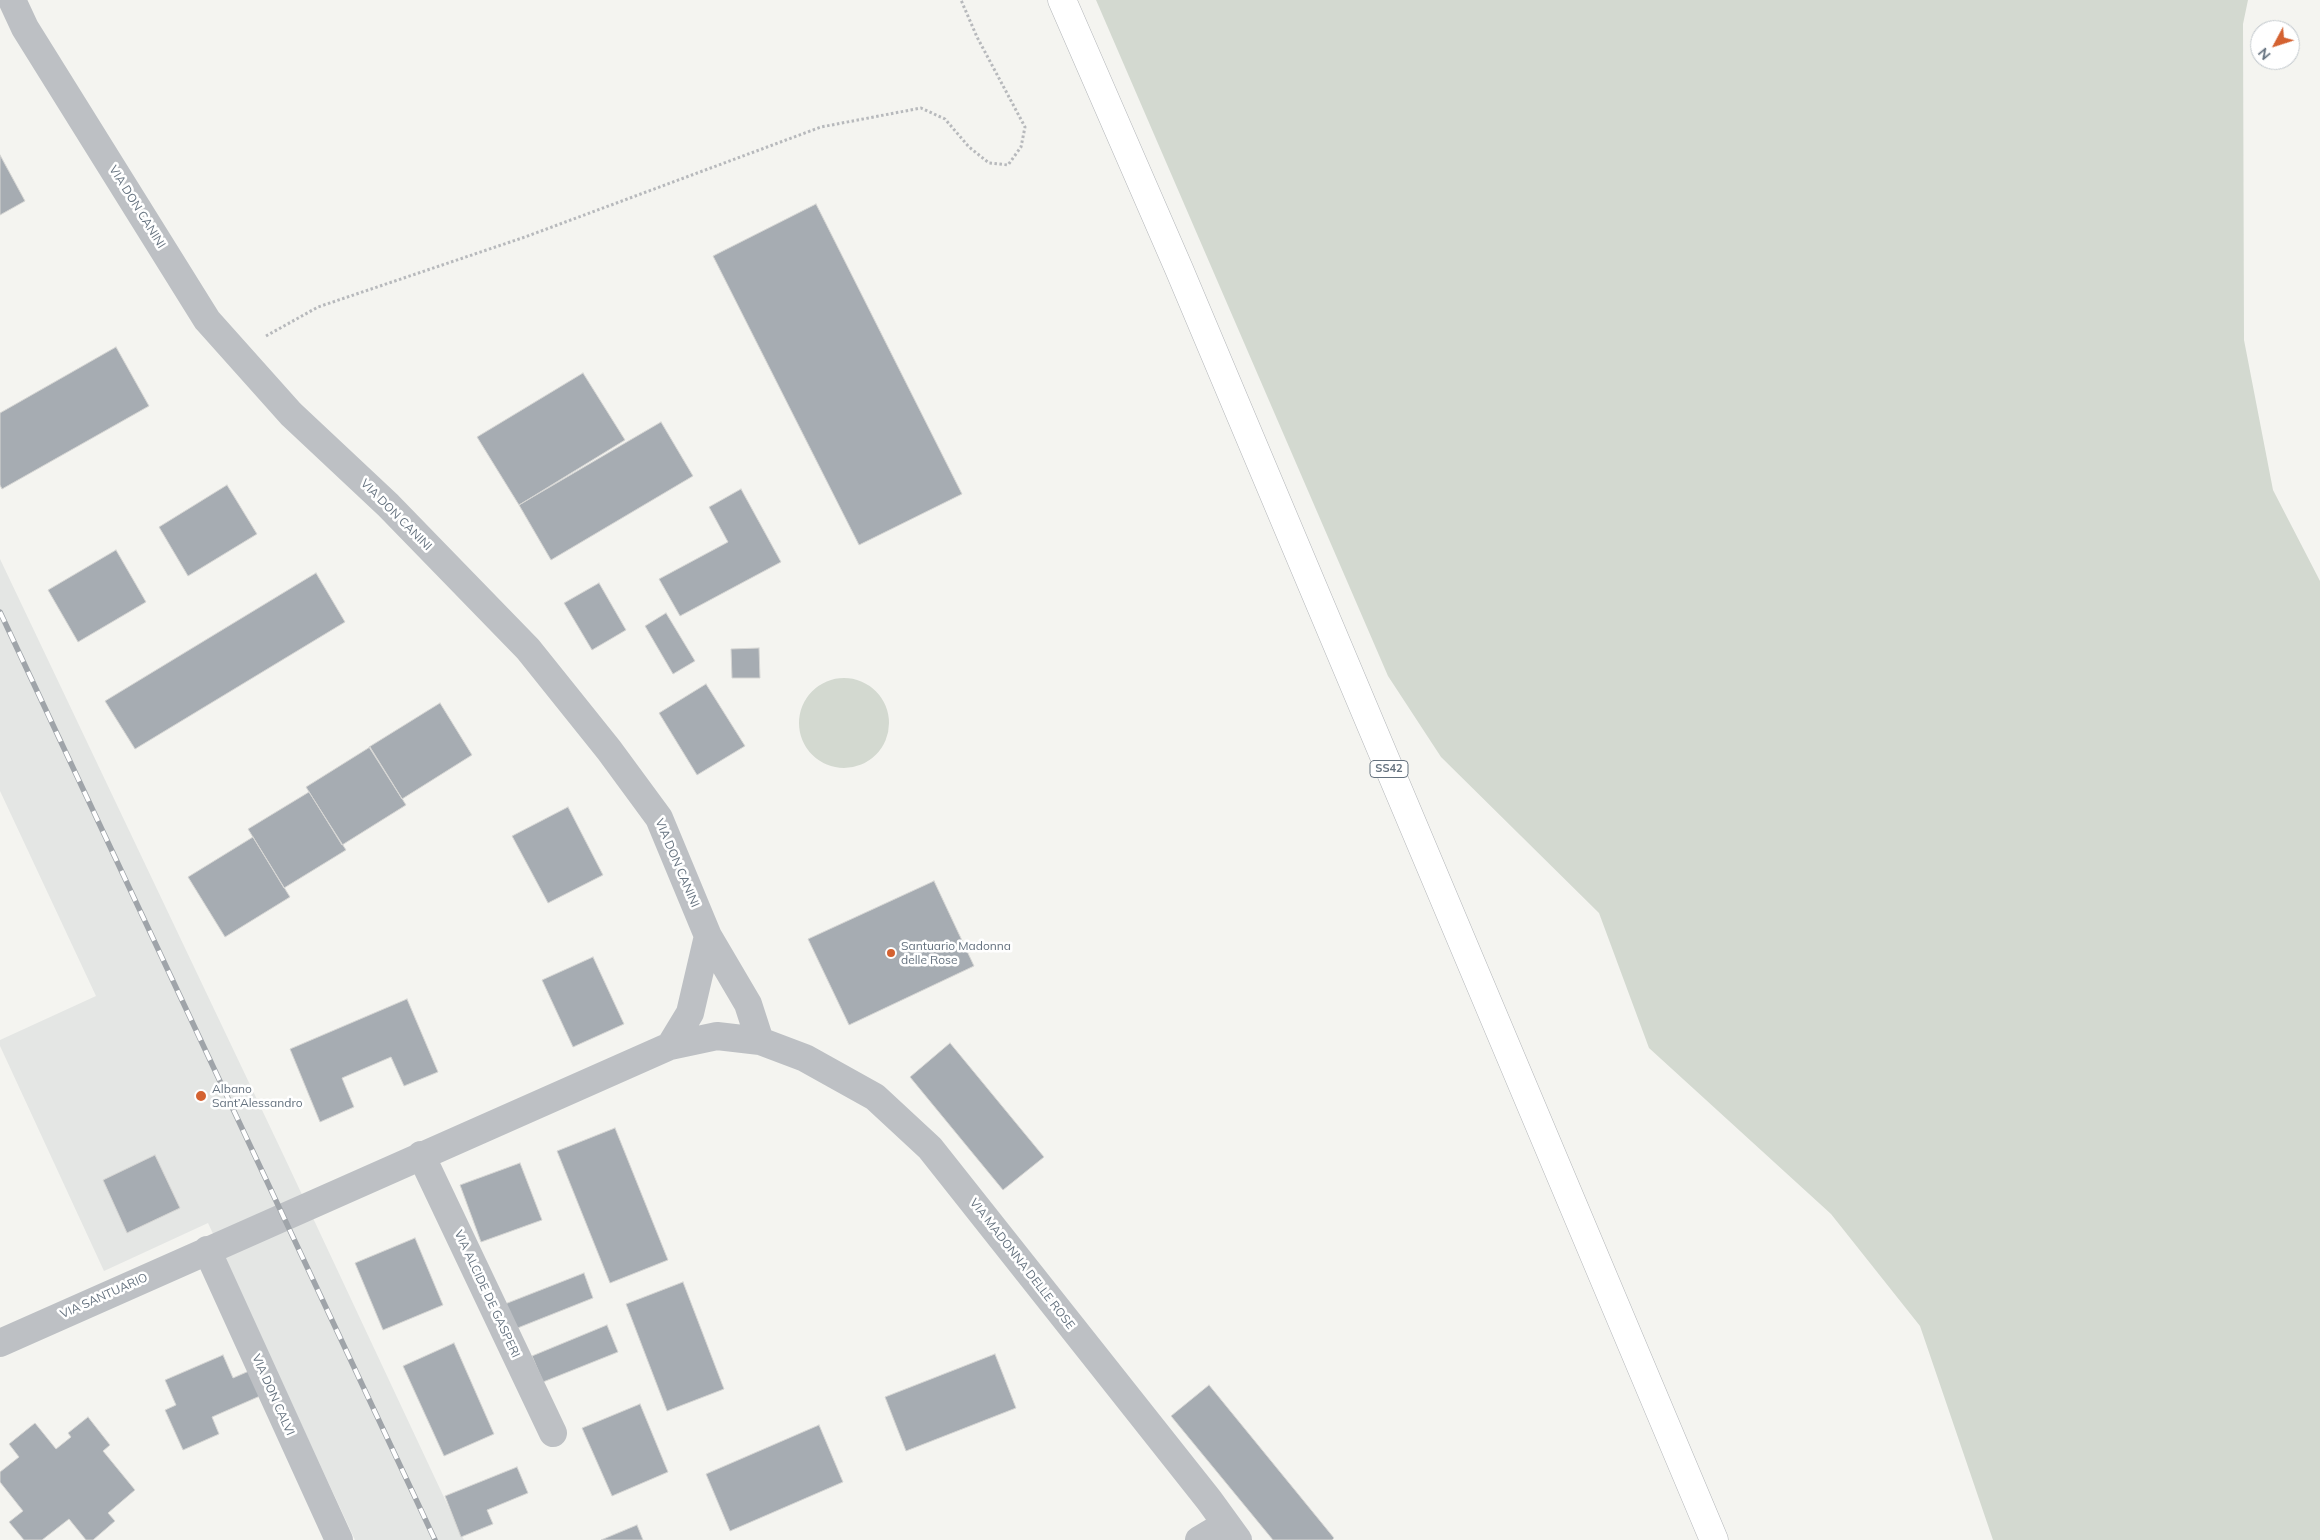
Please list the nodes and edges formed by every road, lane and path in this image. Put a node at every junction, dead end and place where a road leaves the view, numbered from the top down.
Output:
1 (12, 0) edge
2 (961, 0) edge
3 (1062, 0) edge
4 (242, 358) junction
5 (708, 936) junction
6 (760, 1041) junction
7 (670, 1046) junction
8 (421, 1155) junction
9 (207, 1250) junction
10 (0, 1342) edge
11 (553, 1433) dead end
12 (1232, 1532) edge
13 (339, 1540) edge
14 (1199, 1540) edge
15 (1714, 1540) edge

1 - 4 street, VIA DON CANINI
2 - 4 path
3 - 15 highway, SS42
4 - 5 street, VIA DON CANINI
5 - 6 street, VIA DON CANINI
5 - 7 street
6 - 7 street, VIA MADONNA DELLE ROSE
6 - 12 street, VIA MADONNA DELLE ROSE
7 - 8 street, VIA MADONNA DELLE ROSE
8 - 9 street, VIA SANTUARIO
8 - 11 street, VIA ALCIDE DE GASPERI
9 - 10 street, VIA SANTUARIO
9 - 13 street, VIA DON CALVI
12 - 14 street

